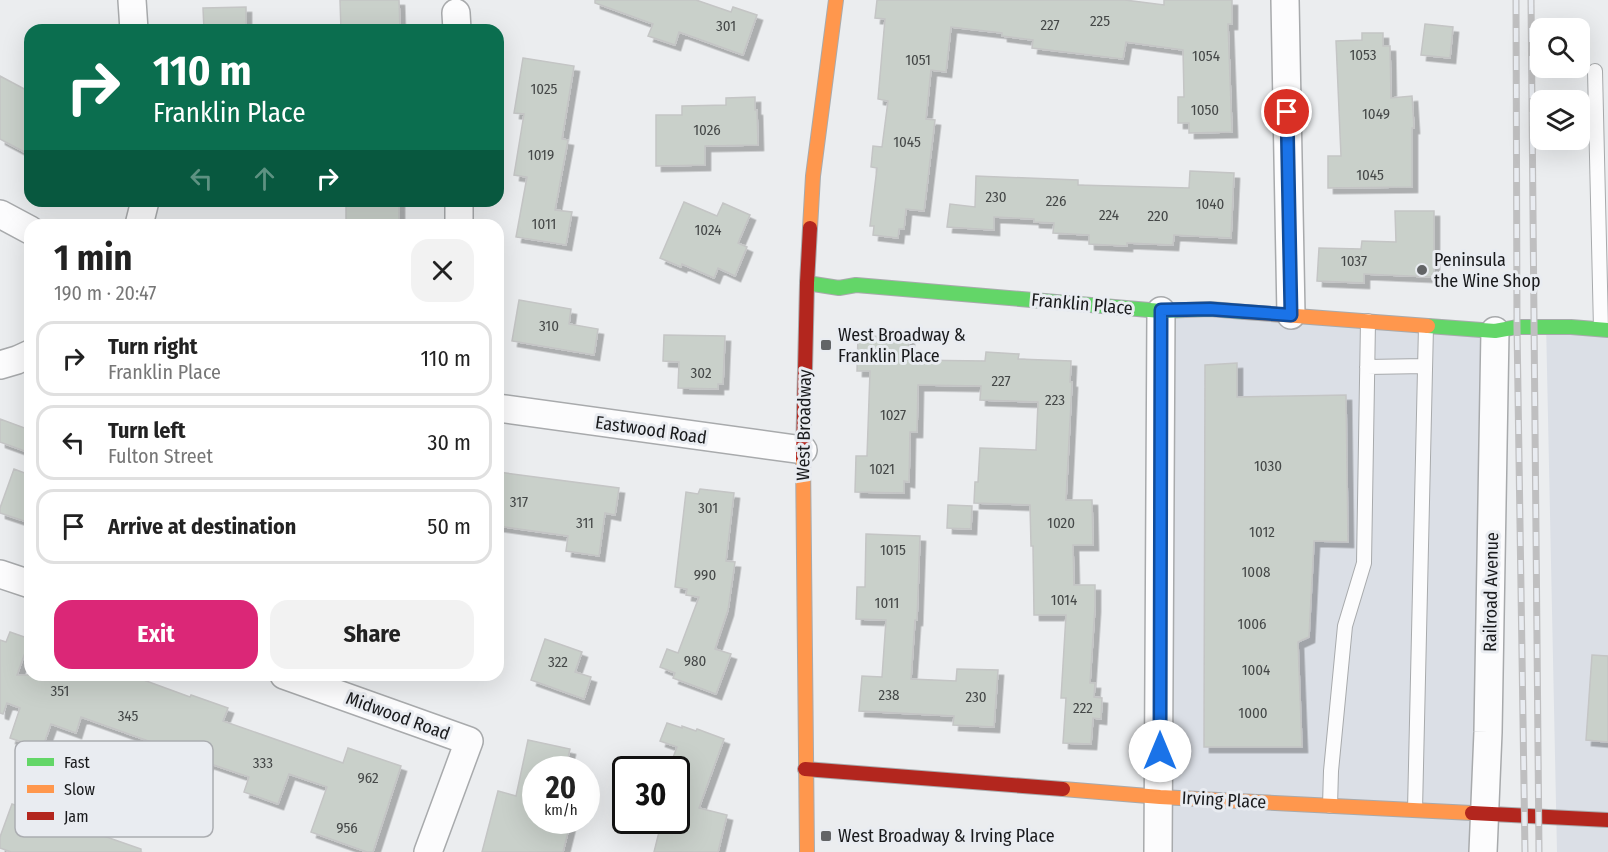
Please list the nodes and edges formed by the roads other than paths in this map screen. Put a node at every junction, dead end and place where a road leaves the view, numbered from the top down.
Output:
1 (132, 0) edge
2 (836, 0) edge
3 (1285, 0) edge
4 (134, 24) edge
5 (1595, 71) dead end
6 (0, 214) edge
7 (24, 227) edge
8 (807, 283) junction
9 (1161, 310) junction
10 (1291, 315) junction
11 (1368, 321) junction
12 (1426, 326) junction
13 (1605, 330) edge
14 (1495, 331) junction
15 (24, 357) edge
16 (0, 365) edge
17 (1425, 366) junction
18 (1367, 367) junction
19 (504, 409) edge
20 (803, 450) junction
21 (0, 574) edge
22 (24, 582) edge
23 (301, 681) edge
24 (806, 769) junction
25 (1160, 797) junction
26 (1330, 806) junction
27 (1415, 810) junction
28 (1484, 813) junction
29 (1608, 820) edge
30 (428, 852) edge
31 (807, 852) edge
32 (1158, 852) edge
33 (1483, 852) edge

1 - 4 street
2 - 8 street, West Broadway
3 - 10 street
5 - 13 lane
6 - 7 street
8 - 9 street, Franklin Place
8 - 20 street, West Broadway
9 - 10 street, Franklin Place
9 - 25 street
10 - 11 street, Franklin Place
11 - 12 street, Franklin Place
11 - 18 lane
12 - 14 street, Franklin Place
12 - 17 lane
13 - 14 street, Franklin Place
14 - 28 street, Railroad Avenue
15 - 16 street
17 - 18 lane
17 - 27 lane
18 - 26 lane
19 - 20 street, Eastwood Road
20 - 24 street, West Broadway
21 - 22 street
23 - 30 street, Midwood Road
24 - 25 street, Irving Place
24 - 31 street, West Broadway
25 - 26 street, Irving Place
25 - 32 street
26 - 27 street, Irving Place
27 - 28 street, Irving Place
28 - 29 street, Irving Place
28 - 33 street, Railroad Avenue

